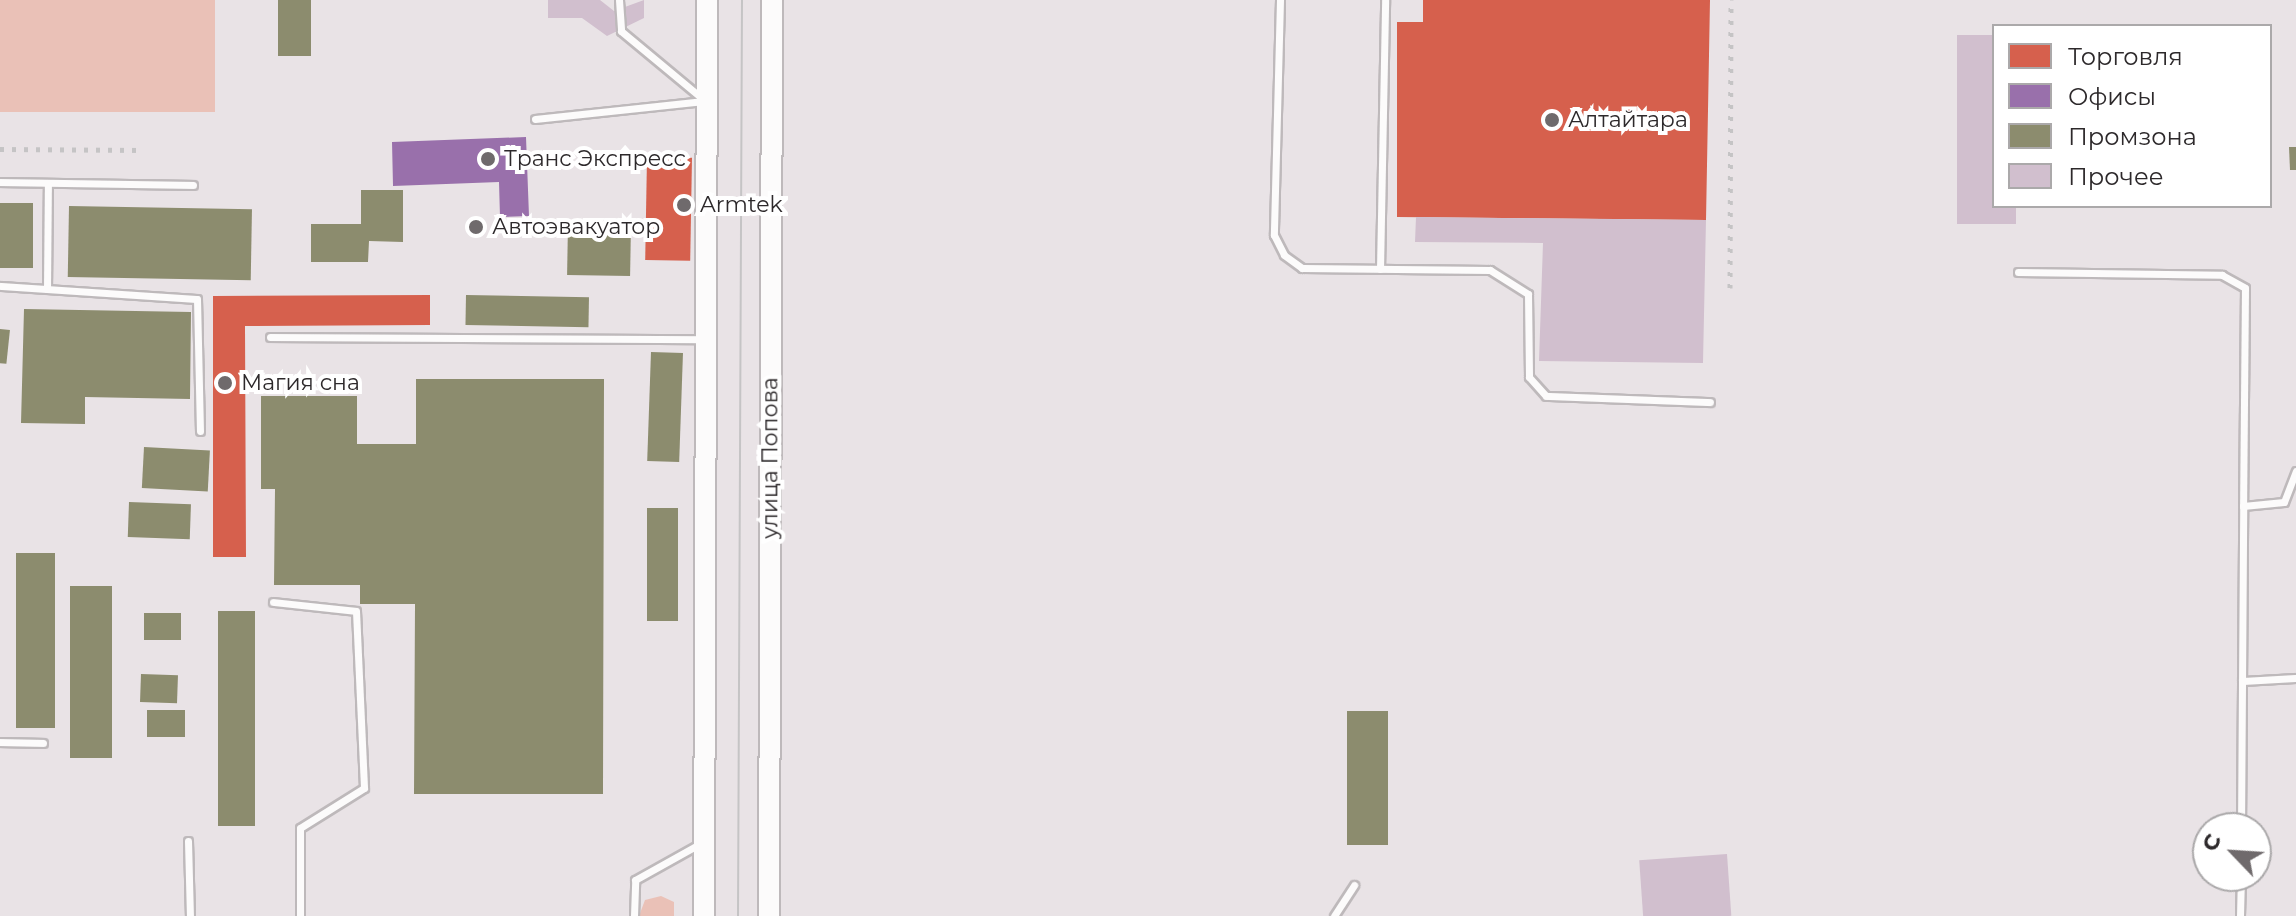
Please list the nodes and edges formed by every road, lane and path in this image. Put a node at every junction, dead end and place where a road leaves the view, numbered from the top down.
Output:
1 (619, 0) edge
2 (707, 0) edge
3 (772, 0) edge
4 (1280, 0) edge
5 (1385, 0) edge
6 (706, 101) junction
7 (535, 119) dead end
8 (0, 182) edge
9 (48, 183) junction
10 (193, 185) dead end
11 (1380, 269) junction
12 (2018, 272) dead end
13 (0, 286) edge
14 (47, 289) junction
15 (270, 337) dead end
16 (706, 339) junction
17 (1710, 402) dead end
18 (200, 431) dead end
19 (2296, 471) edge
20 (2243, 506) junction
21 (273, 602) dead end
22 (2296, 678) edge
23 (2242, 681) junction
24 (0, 742) edge
25 (43, 743) dead end
26 (2241, 812) edge
27 (188, 841) dead end
28 (704, 841) junction
29 (1354, 885) dead end
30 (2241, 892) edge
31 (190, 916) edge
32 (300, 916) edge
33 (634, 916) edge
34 (704, 916) edge
35 (769, 916) edge
36 (1334, 916) edge
37 (2240, 916) edge

1 - 6 lane
2 - 6 main road
3 - 35 main road, улица Попова
4 - 11 lane
5 - 11 lane
6 - 7 lane
6 - 16 main road
8 - 9 lane
9 - 10 lane
9 - 14 lane
11 - 17 lane
12 - 20 lane
13 - 14 lane
14 - 18 lane
15 - 16 lane
16 - 28 main road
19 - 20 lane
20 - 23 lane
21 - 32 lane
22 - 23 lane
23 - 26 lane
24 - 25 lane
27 - 31 lane
28 - 33 lane
28 - 34 main road
29 - 36 lane
30 - 37 lane

